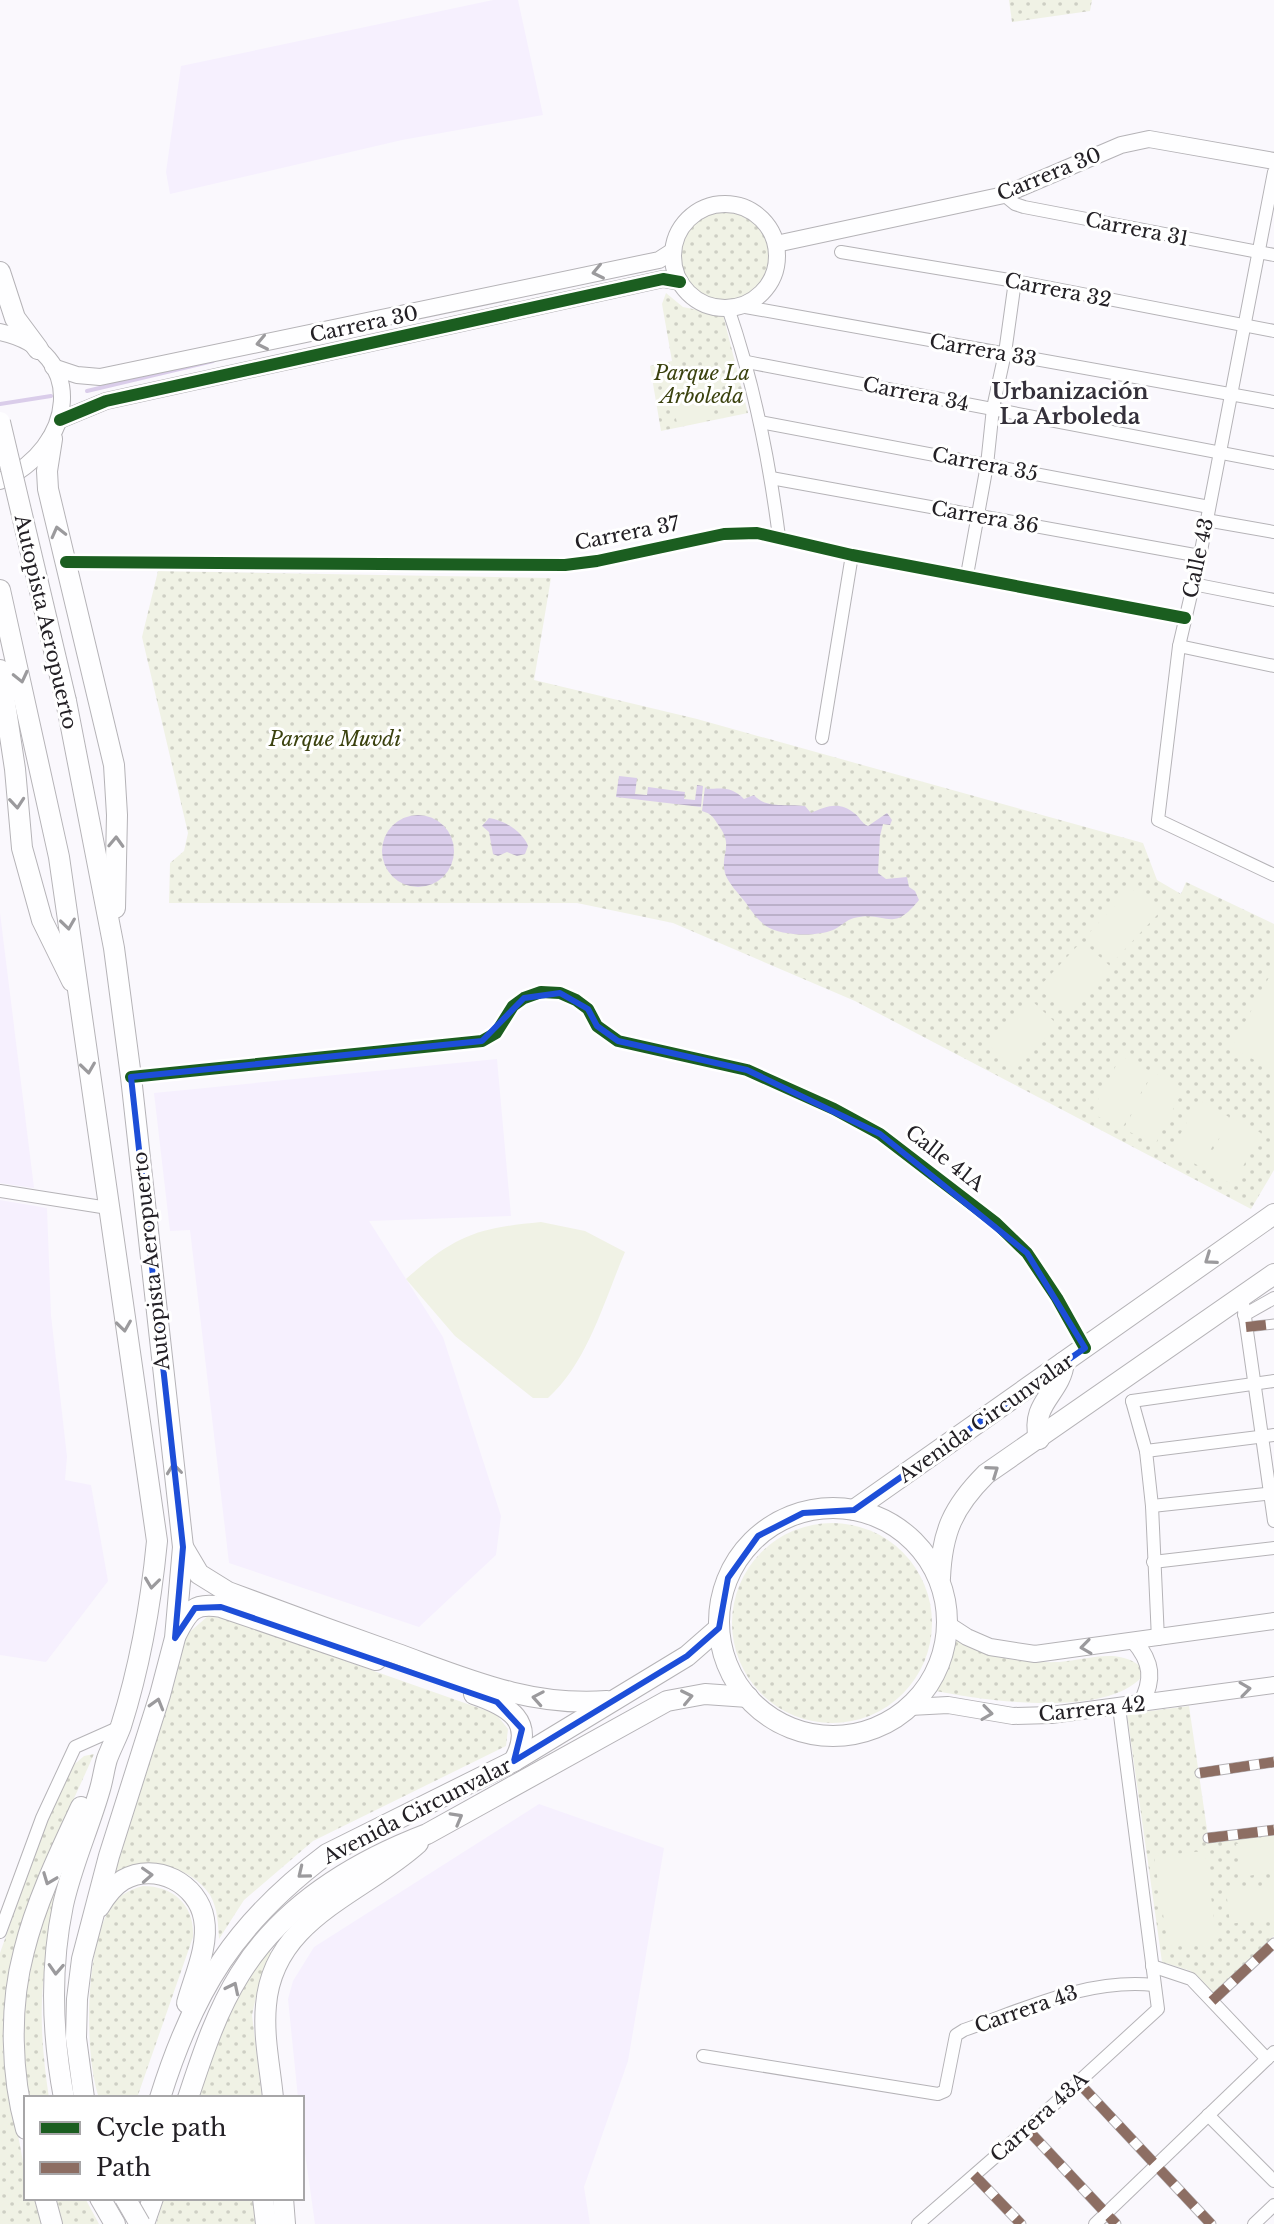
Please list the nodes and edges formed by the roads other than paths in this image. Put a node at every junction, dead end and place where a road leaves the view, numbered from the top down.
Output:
1 (1274, 161) edge
2 (1274, 172) edge
3 (1004, 195) junction
4 (776, 244) junction
5 (673, 251) junction
6 (841, 252) dead end
7 (1257, 253) junction
8 (1274, 255) edge
9 (0, 272) edge
10 (1015, 281) junction
11 (680, 282) junction
12 (734, 307) junction
13 (1244, 325) junction
14 (1274, 331) edge
15 (0, 332) edge
16 (38, 349) junction
17 (1005, 353) junction
18 (747, 362) junction
19 (53, 367) junction
20 (1230, 396) junction
21 (1274, 402) edge
22 (993, 408) junction
23 (60, 420) junction
24 (0, 422) edge
25 (760, 422) junction
26 (52, 439) junction
27 (1219, 452) junction
28 (1274, 463) edge
29 (987, 465) junction
30 (771, 478) junction
31 (0, 481) edge
32 (1208, 513) junction
33 (978, 516) junction
34 (1274, 532) edge
35 (779, 537) junction
36 (852, 555) junction
37 (1200, 556) junction
38 (66, 562) junction
39 (967, 575) junction
40 (1193, 584) junction
41 (0, 590) edge
42 (1274, 600) edge
43 (1185, 618) junction
44 (1179, 646) junction
45 (1274, 666) edge
46 (0, 670) edge
47 (822, 738) dead end
48 (1274, 875) edge
49 (114, 948) junction
50 (77, 991) junction
51 (131, 1077) junction
52 (0, 1191) edge
53 (108, 1208) junction
54 (1274, 1214) edge
55 (1274, 1274) edge
56 (1274, 1298) edge
57 (1244, 1313) junction
58 (1274, 1324) edge
59 (1085, 1348) junction
60 (1064, 1362) junction
61 (1274, 1381) edge
62 (1254, 1383) junction
63 (1112, 1389) junction
64 (1132, 1401) junction
65 (1268, 1436) edge
66 (1039, 1439) junction
67 (1146, 1451) junction
68 (1272, 1494) edge
69 (1152, 1506) junction
70 (854, 1510) junction
71 (1274, 1521) edge
72 (183, 1547) junction
73 (1274, 1548) edge
74 (1153, 1562) junction
75 (940, 1582) junction
76 (1274, 1621) edge
77 (947, 1624) junction
78 (719, 1628) junction
79 (175, 1638) junction
80 (1158, 1639) junction
81 (1134, 1641) junction
82 (1274, 1685) edge
83 (748, 1697) junction
84 (615, 1700) junction
85 (1141, 1704) junction
86 (910, 1707) junction
87 (1119, 1707) junction
88 (120, 1727) junction
89 (107, 1758) junction
90 (514, 1761) junction
91 (1274, 1762) edge
92 (1200, 1773) dead end
93 (1274, 1830) edge
94 (427, 1834) junction
95 (1208, 1838) dead end
96 (0, 1891) edge
97 (15, 1891) junction
98 (91, 1921) junction
99 (0, 1932) edge
100 (1274, 1943) edge
101 (1152, 1966) junction
102 (1154, 1985) junction
103 (1212, 2001) junction
104 (703, 2056) dead end
105 (1270, 2056) edge
106 (169, 2067) junction
107 (1078, 2082) junction
108 (64, 2096) edge
109 (84, 2096) edge
110 (161, 2096) edge
111 (189, 2096) edge
112 (273, 2096) edge
113 (1208, 2115) junction
114 (24, 2119) edge
115 (1027, 2129) junction
116 (1156, 2166) junction
117 (974, 2175) junction
118 (1274, 2181) edge
119 (46, 2200) edge
120 (101, 2200) edge
121 (124, 2200) edge
122 (126, 2200) edge
123 (152, 2200) edge
124 (263, 2200) edge
125 (283, 2200) edge
126 (1274, 2205) edge
127 (1106, 2214) junction
128 (52, 2224) edge
129 (116, 2224) edge
130 (142, 2224) edge
131 (266, 2224) edge
132 (285, 2224) edge
133 (918, 2224) edge
134 (1021, 2224) edge
135 (1095, 2224) edge
136 (1116, 2224) edge
137 (1211, 2224) edge
138 (1254, 2224) edge

1 - 3 street, Carrera 30
2 - 7 street, Calle 43
3 - 4 street, Carrera 30
3 - 7 street, Carrera 31
4 - 5 street
4 - 12 street
5 - 11 street
5 -> 19 street, Carrera 30
6 - 10 street, Carrera 32
7 - 8 street, Carrera 31
7 - 13 street, Calle 43
9 - 16 highway
10 - 13 street, Carrera 32
10 - 17 street
11 - 12 street
11 - 23 street, Carrera 30
12 - 17 street, Carrera 33
12 - 18 street
13 - 14 street, Carrera 32
13 - 20 street, Calle 43
15 - 16 street
16 - 19 street
17 - 20 street, Carrera 33
17 - 22 street
18 - 22 street, Carrera 34
18 - 25 street
19 - 23 street
20 - 21 street, Carrera 33
20 - 27 street, Calle 43
22 - 27 street, Carrera 34
22 - 29 street
23 - 26 street
24 - 49 highway, Autopista Aeropuerto, bridge
25 - 29 street, Carrera 35
25 - 30 street
26 - 31 street
38 -> 26 highway
27 - 28 street, Carrera 34
27 - 32 street, Calle 43
29 - 32 street, Carrera 35
29 - 33 street
30 - 33 street, Carrera 36
30 - 35 street
32 - 34 street, Carrera 35
32 - 37 street, Calle 43
33 - 37 street, Carrera 36
33 - 39 street
35 - 36 street, Carrera 37
35 - 38 street, Carrera 37
36 - 39 street, Carrera 37
36 - 47 street
37 - 40 street, Calle 43
49 -> 38 highway
39 - 43 street, Carrera 37
40 - 42 street
40 - 43 street, Calle 43
41 -> 50 highway, Autopista Aeropuerto
43 - 44 street, Calle 43
44 - 45 street
44 - 48 street, Calle 43
46 -> 50 highway
49 - 51 highway, Autopista Aeropuerto
50 -> 53 highway, Autopista Aeropuerto
51 - 59 street, Calle 41A
72 -> 51 highway, Autopista Aeropuerto
52 - 53 street
53 -> 88 highway, Autopista Aeropuerto
54 -> 59 highway, Avenida Circunvalar
55 - 57 highway
56 - 57 street
57 - 58 street
57 - 62 street
57 - 63 highway
59 - 60 highway, Avenida Circunvalar
60 - 66 highway
60 - 70 highway, Avenida Circunvalar
61 - 62 street
62 - 64 street
62 - 65 street
63 - 64 street
63 - 66 highway
64 - 67 street
65 - 67 street
65 - 68 street
75 -> 66 highway
67 - 69 street
68 - 69 street
68 - 71 street
69 - 74 street
70 - 75 highway
70 - 78 highway
72 - 79 highway, Autopista Aeropuerto
84 -> 72 highway
73 - 74 street
74 - 80 street
75 - 77 highway
76 - 80 street
81 -> 77 street
77 - 86 highway
78 - 83 highway
78 - 84 highway, Avenida Circunvalar
79 - 90 highway
98 -> 79 highway, Autopista Aeropuerto
80 - 81 street
81 - 85 street
85 -> 82 street, Carrera 42
83 - 86 highway
94 -> 83 highway, Avenida Circunvalar
84 - 90 highway, Avenida Circunvalar
85 - 87 street, Carrera 42
86 -> 87 street, Carrera 42
87 - 101 street
88 - 89 highway, Autopista Aeropuerto
88 - 97 street
89 -> 108 highway, Autopista Aeropuerto
89 -> 114 highway
90 -> 106 highway, Avenida Circunvalar
91 - 92 street
93 - 95 street
111 -> 94 highway, Avenida Circunvalar
94 - 112 highway
96 - 97 street
97 - 99 street
98 -> 106 highway
98 - 109 highway, Autopista Aeropuerto
100 - 103 street
101 - 102 street
101 - 103 street
102 - 104 street, Carrera 43
102 - 107 street, Carrera 43A
103 - 105 street
105 - 113 street
106 - 110 highway, Avenida Circunvalar
107 - 115 street, Carrera 43A
107 - 116 street
113 - 116 street
113 - 118 street
115 - 117 street, Carrera 43A
115 - 127 street
116 - 127 street
116 - 137 street
117 - 133 street, Carrera 43A
117 - 134 street
119 - 128 highway
120 - 129 highway
121 - 129 highway
122 - 130 highway, bridge
123 - 130 highway
124 - 131 highway
125 - 132 highway
126 - 138 street
127 - 135 street
127 - 136 street

